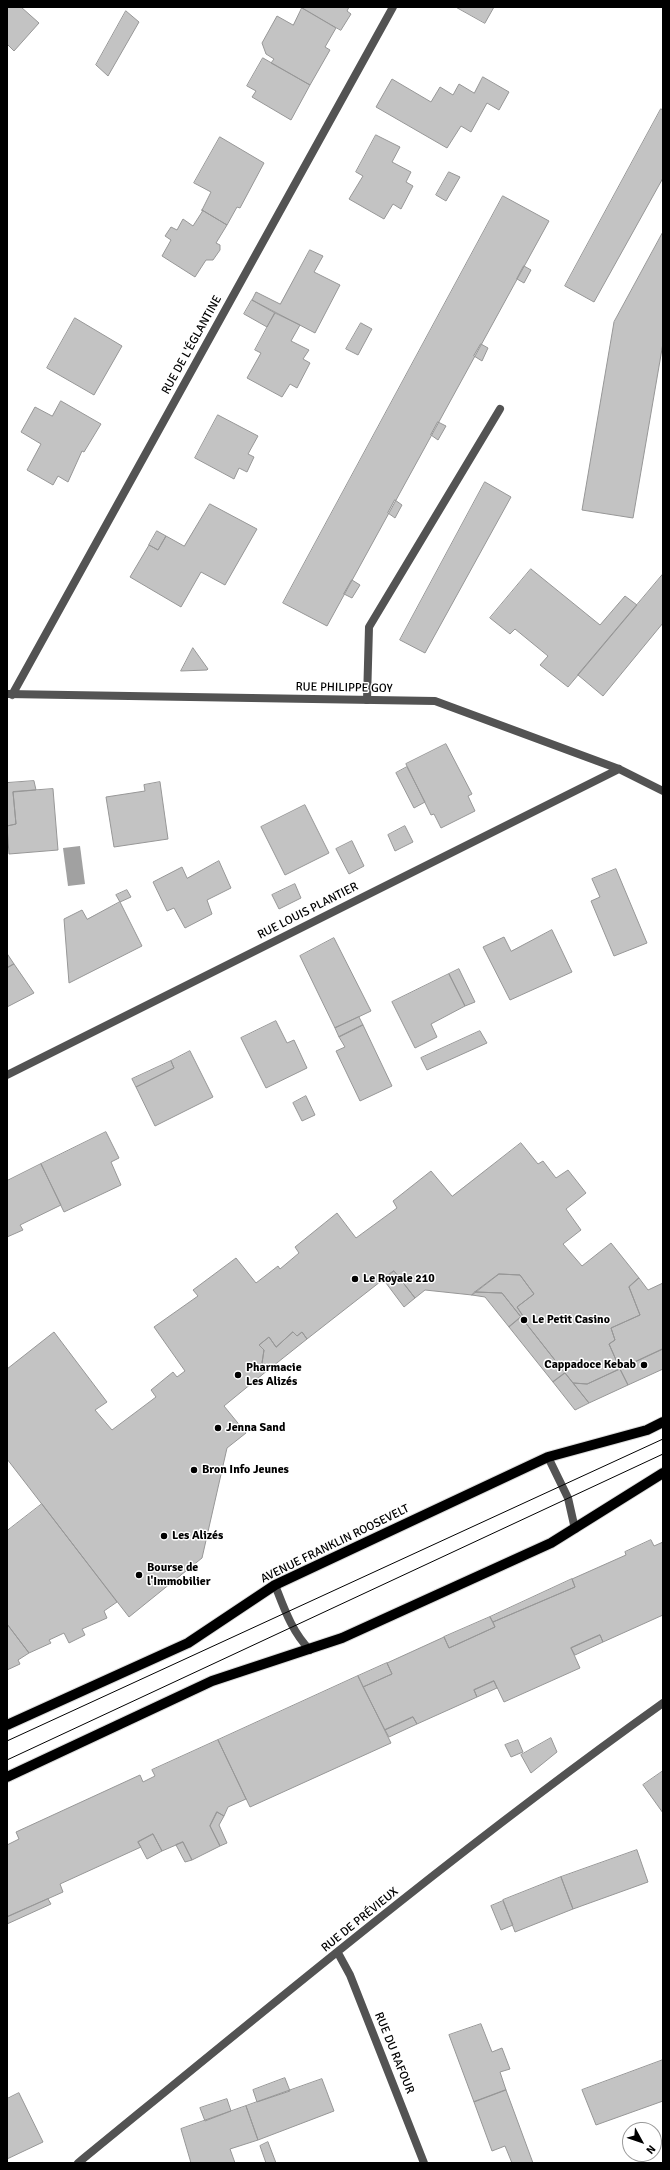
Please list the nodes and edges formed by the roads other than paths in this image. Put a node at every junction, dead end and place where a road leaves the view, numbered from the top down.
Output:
1 (393, 7) edge
2 (500, 409) dead end
3 (9, 695) edge
4 (367, 700) junction
5 (619, 769) junction
6 (663, 791) edge
7 (7, 1075) edge
8 (663, 1422) edge
9 (548, 1457) junction
10 (663, 1473) edge
11 (575, 1529) junction
12 (275, 1585) junction
13 (310, 1650) junction
14 (663, 1703) edge
15 (7, 1725) edge
16 (7, 1777) edge
17 (338, 1953) junction
18 (78, 2163) edge
19 (424, 2163) edge

1 - 3 street, RUE DE L'ÉGLANTINE
2 - 4 street
3 - 4 street, RUE PHILIPPE GOY
4 - 5 street, RUE PHILIPPE GOY
5 - 6 street, RUE PHILIPPE GOY
5 - 7 street, RUE LOUIS PLANTIER
8 - 9 main road, AVENUE FRANKLIN ROOSEVELT
9 - 11 street
9 - 12 main road, AVENUE FRANKLIN ROOSEVELT
10 - 11 main road
11 - 13 main road
12 - 13 street
12 - 15 main road, AVENUE FRANKLIN ROOSEVELT
13 - 16 main road
14 - 17 street, RUE DE PRÉVIEUX
17 - 18 street, RUE DE PRÉVIEUX
17 - 19 street, RUE DU RAFOUR

